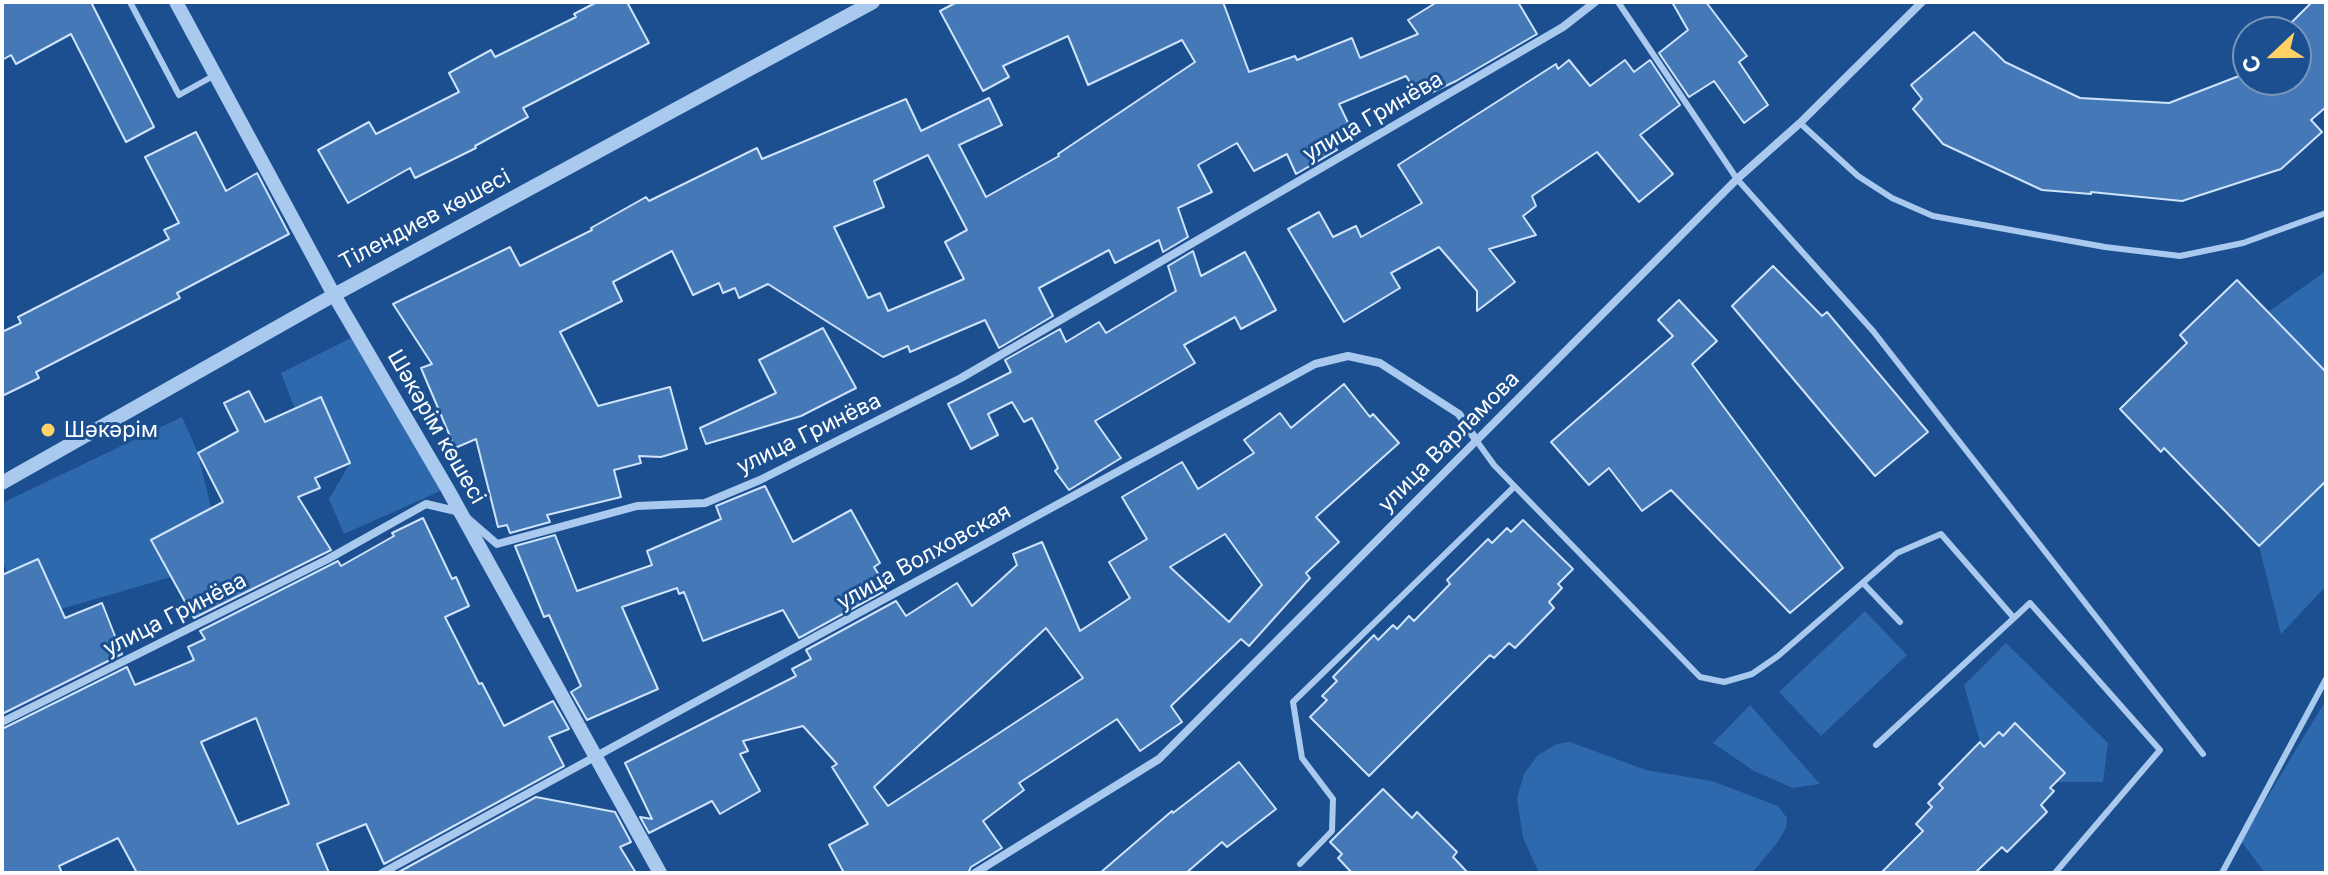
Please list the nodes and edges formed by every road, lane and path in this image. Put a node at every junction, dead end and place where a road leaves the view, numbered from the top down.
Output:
1 (130, 2) edge
2 (176, 2) edge
3 (873, 2) edge
4 (1595, 2) edge
5 (1618, 2) edge
6 (1922, 2) edge
7 (215, 75) junction
8 (1800, 123) junction
9 (1737, 179) junction
10 (2326, 213) edge
11 (334, 295) junction
12 (1476, 440) junction
13 (2, 483) edge
14 (1514, 487) junction
15 (460, 512) junction
16 (1863, 583) junction
17 (2014, 618) junction
18 (1900, 622) dead end
19 (2326, 679) edge
20 (2, 722) edge
21 (1876, 745) dead end
22 (2203, 754) dead end
23 (596, 758) junction
24 (1300, 864) dead end
25 (382, 873) edge
26 (660, 873) edge
27 (975, 873) edge
28 (2055, 873) edge
29 (2222, 873) edge

1 - 7 lane
2 - 7 street, Шәкәрім көшесі
3 - 11 street, Тілендиев көшесі
4 - 15 street, улица Гринёва
5 - 9 lane
6 - 8 street, улица Варламова
7 - 11 street, Шәкәрім көшесі
8 - 9 street, улица Варламова
8 - 10 lane
9 - 12 street, улица Варламова
9 - 22 lane
11 - 13 street, Тілендиев көшесі
11 - 15 street, Шәкәрім көшесі
12 - 14 lane
12 - 23 street, улица Волховская
12 - 27 street, улица Варламова
14 - 16 lane
14 - 24 lane
15 - 20 street, улица Гринёва
15 - 23 street, Шәкәрім көшесі
16 - 17 lane
16 - 18 lane
17 - 21 lane
17 - 28 lane
19 - 29 lane
23 - 25 street, улица Волховская
23 - 26 street, Шәкәрім көшесі

